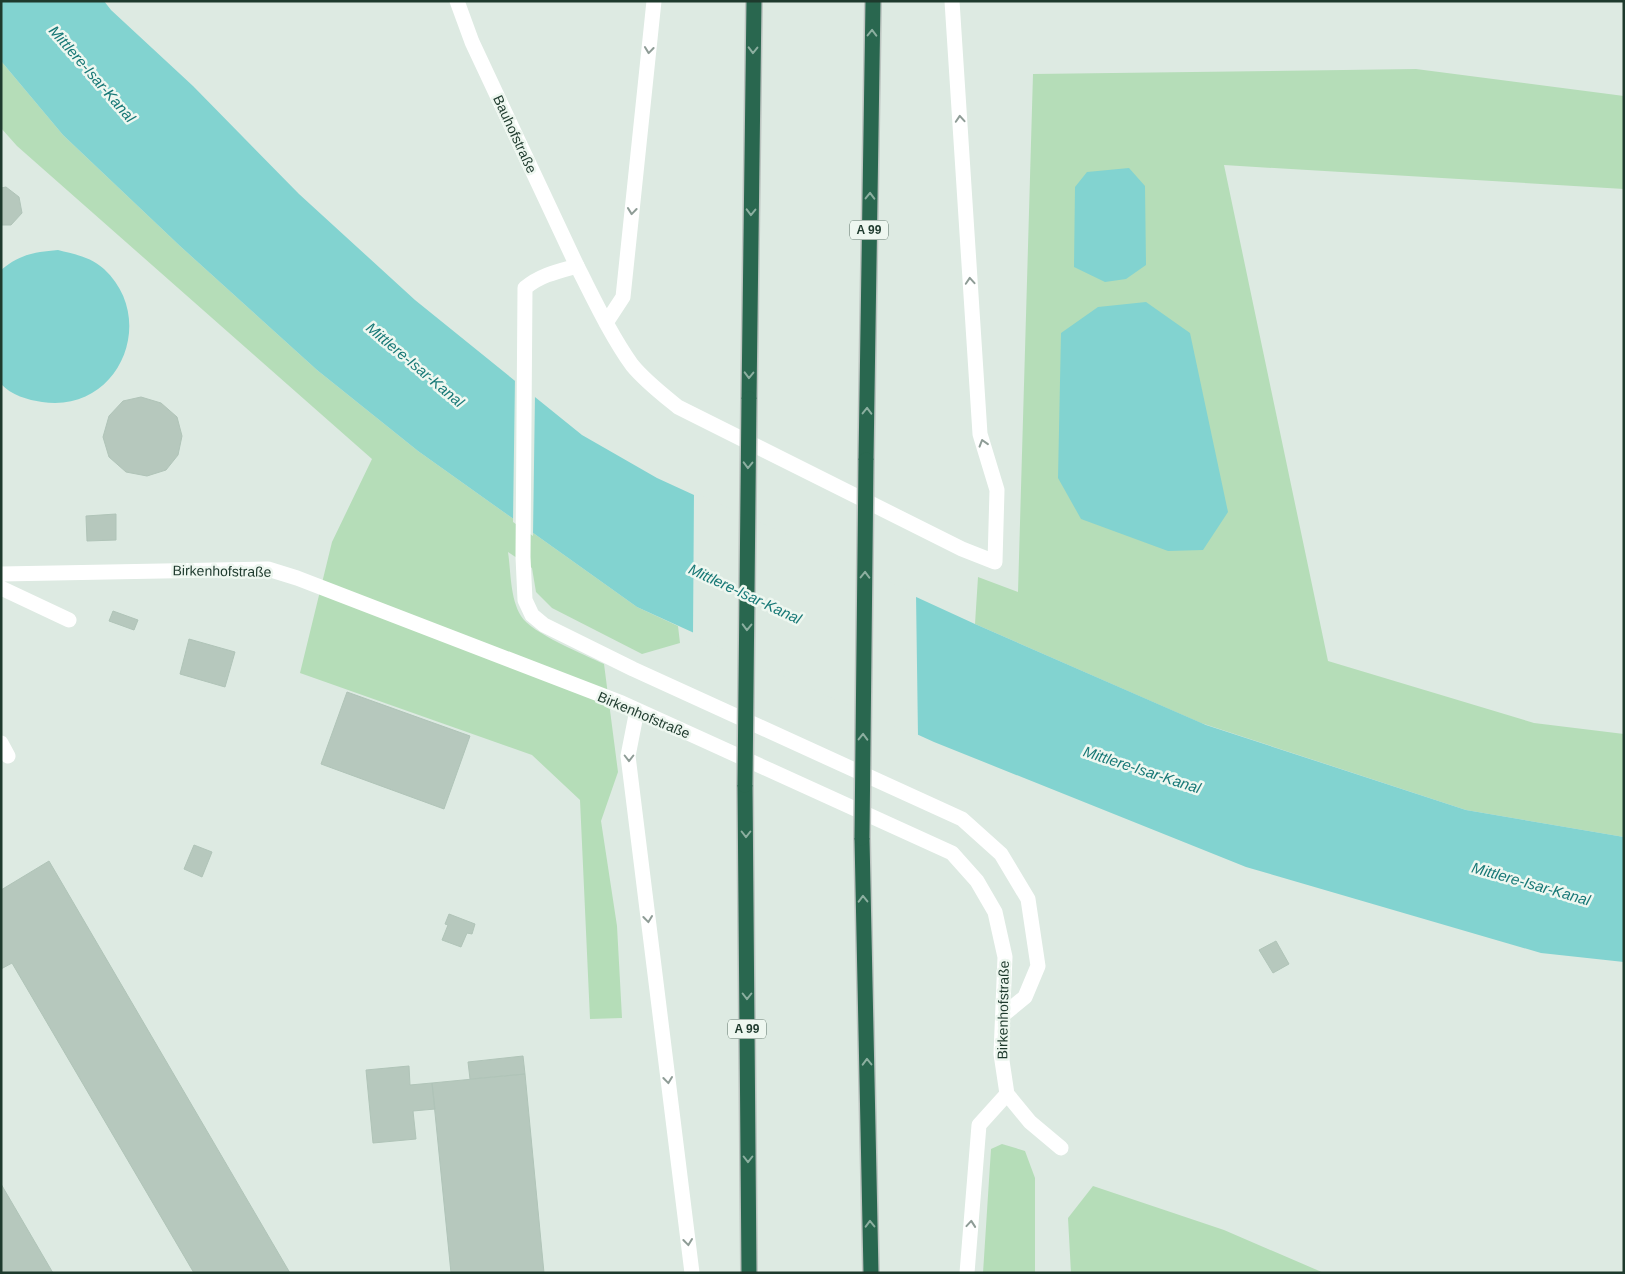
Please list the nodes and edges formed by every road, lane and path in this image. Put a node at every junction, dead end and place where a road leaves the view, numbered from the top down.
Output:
1 (457, 1) edge
2 (654, 1) edge
3 (754, 1) edge
4 (873, 1) edge
5 (952, 1) edge
6 (577, 266) junction
7 (606, 322) junction
8 (1, 574) edge
9 (1, 588) edge
10 (69, 620) dead end
11 (637, 710) junction
12 (1003, 1015) junction
13 (1008, 1094) junction
14 (1061, 1148) dead end
15 (692, 1273) edge
16 (749, 1273) edge
17 (871, 1273) edge
18 (967, 1273) edge

1 - 6 street, Bauhofstraße
2 -> 7 street
3 -> 16 highway, A 99, bridge
17 -> 4 highway, A 99, bridge
7 -> 5 street, Bauhofstraße
6 - 7 street, Bauhofstraße
6 - 12 street
8 - 11 street, Birkenhofstraße
9 - 10 street
11 - 12 street, Birkenhofstraße
11 -> 15 street
12 - 13 street, Birkenhofstraße
13 - 14 street, Birkenhofstraße
18 -> 13 street

